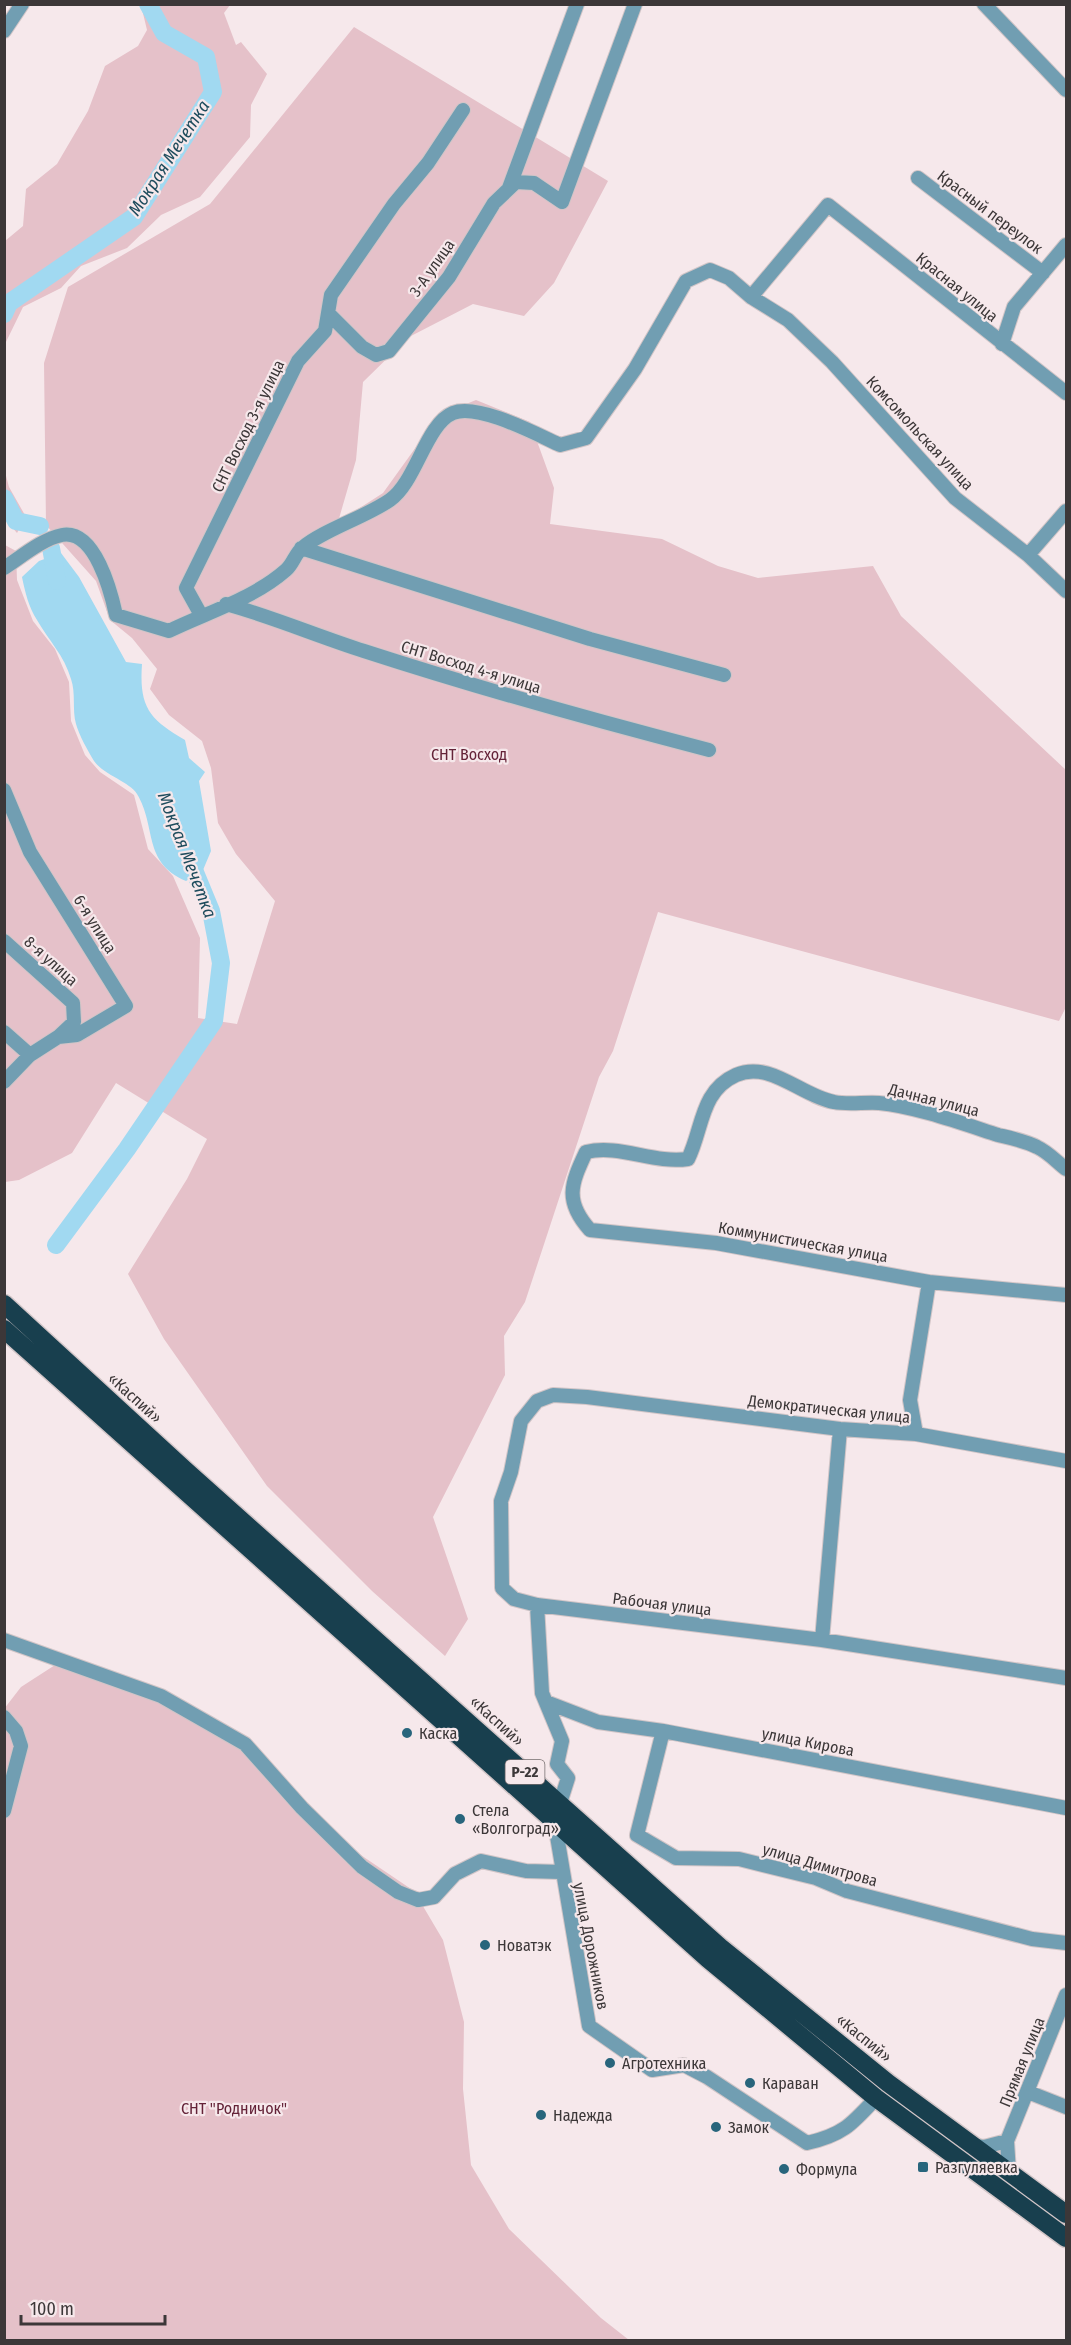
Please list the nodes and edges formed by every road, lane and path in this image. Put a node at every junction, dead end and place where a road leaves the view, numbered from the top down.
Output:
1 (22, 4) edge
2 (577, 4) edge
3 (635, 4) edge
4 (984, 4) edge
5 (4, 31) edge
6 (1066, 90) edge
7 (463, 110) dead end
8 (918, 177) dead end
9 (509, 189) junction
10 (1066, 245) edge
11 (1043, 273) junction
12 (751, 297) junction
13 (328, 313) junction
14 (1002, 344) junction
15 (1066, 393) edge
16 (1066, 511) edge
17 (301, 548) junction
18 (1028, 555) junction
19 (4, 568) edge
20 (1066, 591) edge
21 (226, 604) junction
22 (201, 615) junction
23 (724, 675) dead end
24 (709, 750) dead end
25 (4, 790) edge
26 (4, 941) edge
27 (4, 1032) edge
28 (58, 1037) junction
29 (30, 1055) junction
30 (4, 1082) edge
31 (1066, 1169) edge
32 (573, 1178) joint
33 (929, 1282) junction
34 (1066, 1294) edge
35 (4, 1304) edge
36 (4, 1329) edge
37 (587, 1397) joint
38 (840, 1429) junction
39 (916, 1434) junction
40 (1066, 1461) edge
41 (537, 1605) junction
42 (4, 1640) edge
43 (822, 1640) junction
44 (1066, 1678) edge
45 (546, 1702) junction
46 (4, 1717) edge
47 (663, 1731) junction
48 (1066, 1808) edge
49 (4, 1811) edge
50 (557, 1822) junction
51 (561, 1872) junction
52 (1066, 1943) edge
53 (1066, 1995) edge
54 (1028, 2092) junction
55 (876, 2098) junction
56 (1066, 2107) edge
57 (1007, 2141) junction
58 (975, 2146) junction
59 (1009, 2172) junction
60 (1066, 2214) edge
61 (1066, 2238) edge

1 - 5 street
2 - 9 street
3 - 9 street
4 - 6 street
7 - 13 street, СНТ Восход 3-я улица
8 - 11 street, Красный переулок
9 - 13 street, 3-А улица
10 - 11 street, Красный переулок
11 - 14 street, Красный переулок
12 - 14 street, Красная улица
12 - 17 street, Комсомольская улица
12 - 18 street, Комсомольская улица
13 - 22 street, СНТ Восход 3-я улица
14 - 15 street, Красная улица
16 - 18 street
17 - 21 street
17 - 23 street
18 - 20 street, Комсомольская улица
19 - 22 street
21 - 22 street
21 - 24 street, СНТ Восход 4-я улица
25 - 28 street, 6-я улица
26 - 28 street, 8-я улица
27 - 29 street
28 - 29 street, 8-я улица
29 - 30 street, 8-я улица
31 - 32 street, Дачная улица
32 - 33 street, Коммунистическая улица
33 - 34 street, Коммунистическая улица
33 - 39 street
35 - 50 highway, «Каспий» / Р-22
36 - 50 highway, «Каспий» / Р-22
37 - 38 street, Демократическая улица
37 - 41 street, Рабочая улица
38 - 39 street, Демократическая улица
38 - 43 street
39 - 40 street, Демократическая улица
41 - 43 street, Рабочая улица
41 - 45 street
42 - 51 street
43 - 44 street, Рабочая улица
45 - 47 street, улица Кирова
45 - 50 street, улица Дорожников
46 - 49 street
47 - 48 street, улица Кирова
47 - 52 street, улица Димитрова
50 - 51 street, улица Дорожников
50 - 55 highway, «Каспий» / Р-22
50 - 58 highway, «Каспий» / Р-22
51 - 55 street, улица Дорожников
53 - 54 street, Прямая улица
54 - 56 street
54 - 57 street, Прямая улица
55 - 61 highway, «Каспий» / Р-22
57 - 58 street
57 - 59 street
58 - 59 highway, «Каспий» / Р-22
59 - 60 highway, «Каспий» / Р-22

